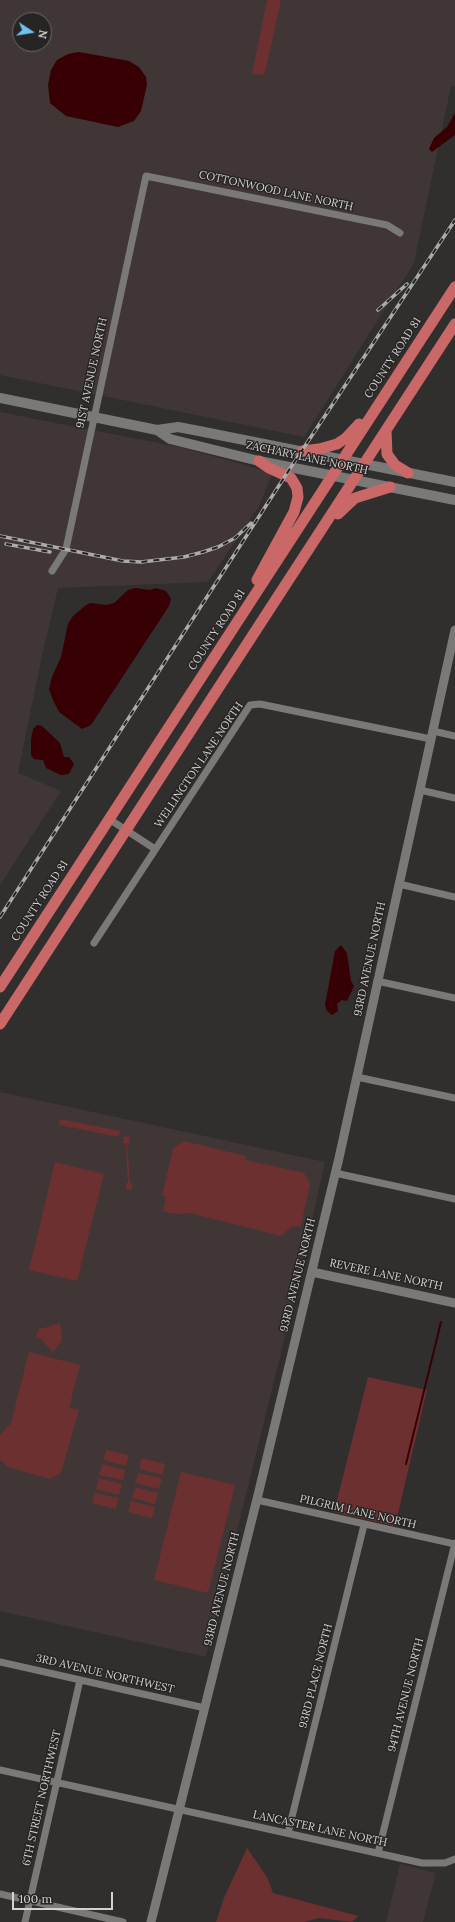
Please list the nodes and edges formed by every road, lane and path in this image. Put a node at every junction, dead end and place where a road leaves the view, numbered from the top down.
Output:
1 (146, 176) joint
2 (400, 234) dead end
3 (455, 287) edge
4 (455, 324) edge
5 (395, 379) junction
6 (0, 398) edge
7 (94, 417) junction
8 (157, 430) junction
9 (386, 430) junction
10 (302, 451) junction
11 (342, 460) junction
12 (259, 461) junction
13 (364, 464) junction
14 (408, 473) junction
15 (332, 476) junction
16 (441, 479) junction
17 (455, 479) edge
18 (354, 480) junction
19 (455, 482) edge
20 (390, 487) junction
21 (438, 496) junction
22 (455, 500) edge
23 (455, 506) edge
24 (52, 571) dead end
25 (293, 576) junction
26 (235, 626) junction
27 (455, 630) edge
28 (432, 735) junction
29 (455, 736) edge
30 (420, 790) junction
31 (455, 798) edge
32 (109, 819) junction
33 (126, 830) junction
34 (155, 849) junction
35 (399, 884) junction
36 (455, 897) edge
37 (94, 943) dead end
38 (378, 981) junction
39 (0, 987) edge
40 (455, 998) edge
41 (0, 1024) edge
42 (357, 1077) junction
43 (455, 1098) edge
44 (335, 1173) junction
45 (455, 1199) edge
46 (312, 1272) junction
47 (455, 1303) edge
48 (257, 1500) junction
49 (364, 1525) junction
50 (455, 1544) edge
51 (0, 1662) edge
52 (80, 1680) junction
53 (205, 1708) junction
54 (0, 1770) edge
55 (57, 1782) junction
56 (180, 1811) junction
57 (288, 1833) junction
58 (378, 1853) junction
59 (455, 1859) edge
60 (0, 1894) edge
61 (30, 1901) junction
62 (25, 1922) edge
63 (123, 1922) edge
64 (151, 1922) edge

1 - 2 street, COTTONWOOD LANE NORTH
1 - 7 street, 91ST AVENUE NORTH
3 - 5 highway, COUNTY ROAD 81
4 - 9 highway
5 - 10 highway
5 - 11 highway, COUNTY ROAD 81
6 - 7 main road, ZACHARY LANE NORTH
7 - 8 main road, ZACHARY LANE NORTH
7 - 24 street, 91ST AVENUE NORTH
8 - 10 main road, ZACHARY LANE NORTH
8 - 12 main road, ZACHARY LANE NORTH
9 - 13 highway
9 - 14 highway
10 - 11 main road, ZACHARY LANE NORTH
11 - 13 main road, ZACHARY LANE NORTH
11 - 15 highway, COUNTY ROAD 81
12 - 15 main road, ZACHARY LANE NORTH
12 - 26 highway
13 - 14 main road, ZACHARY LANE NORTH
13 - 18 highway
14 - 16 main road, ZACHARY LANE NORTH
15 - 18 main road, ZACHARY LANE NORTH
15 - 26 highway, COUNTY ROAD 81
16 - 17 main road
16 - 19 main road, ZACHARY LANE NORTH
18 - 20 main road, ZACHARY LANE NORTH
18 - 25 highway
20 - 21 main road, ZACHARY LANE NORTH
20 - 25 highway
21 - 22 main road, ZACHARY LANE NORTH
21 - 23 main road
25 - 33 highway
26 - 32 highway, COUNTY ROAD 81
27 - 28 street, 93RD AVENUE NORTH
28 - 29 street
28 - 30 street, 93RD AVENUE NORTH
28 - 34 street, WELLINGTON LANE NORTH
30 - 31 street
30 - 35 street, 93RD AVENUE NORTH
32 - 33 street
32 - 39 highway, COUNTY ROAD 81
33 - 34 street
33 - 41 highway
34 - 37 street, WELLINGTON LANE NORTH
35 - 36 street
35 - 38 street, 93RD AVENUE NORTH
38 - 40 street
38 - 42 street, 93RD AVENUE NORTH
42 - 43 street
42 - 44 street, 93RD AVENUE NORTH
44 - 45 street
44 - 46 street, 93RD AVENUE NORTH
46 - 47 street, REVERE LANE NORTH
46 - 48 street, 93RD AVENUE NORTH
48 - 49 street, PILGRIM LANE NORTH
48 - 53 street, 93RD AVENUE NORTH
49 - 50 street, PILGRIM LANE NORTH
49 - 57 street, 93RD PLACE NORTH
50 - 58 street, 94TH AVENUE NORTH
51 - 52 street, 3RD AVENUE NORTHWEST
52 - 53 street, 3RD AVENUE NORTHWEST
52 - 55 street, 6TH STREET NORTHWEST
53 - 56 street, 93RD AVENUE NORTH
54 - 55 street, LANCASTER LANE NORTH
55 - 56 street, LANCASTER LANE NORTH
55 - 61 street, 6TH STREET NORTHWEST
56 - 57 street, LANCASTER LANE NORTH
56 - 64 street, 93RD AVENUE NORTH
57 - 58 street, LANCASTER LANE NORTH
58 - 59 street, LANCASTER LANE NORTH
60 - 61 street
61 - 62 street, 6TH STREET NORTHWEST
61 - 63 street

